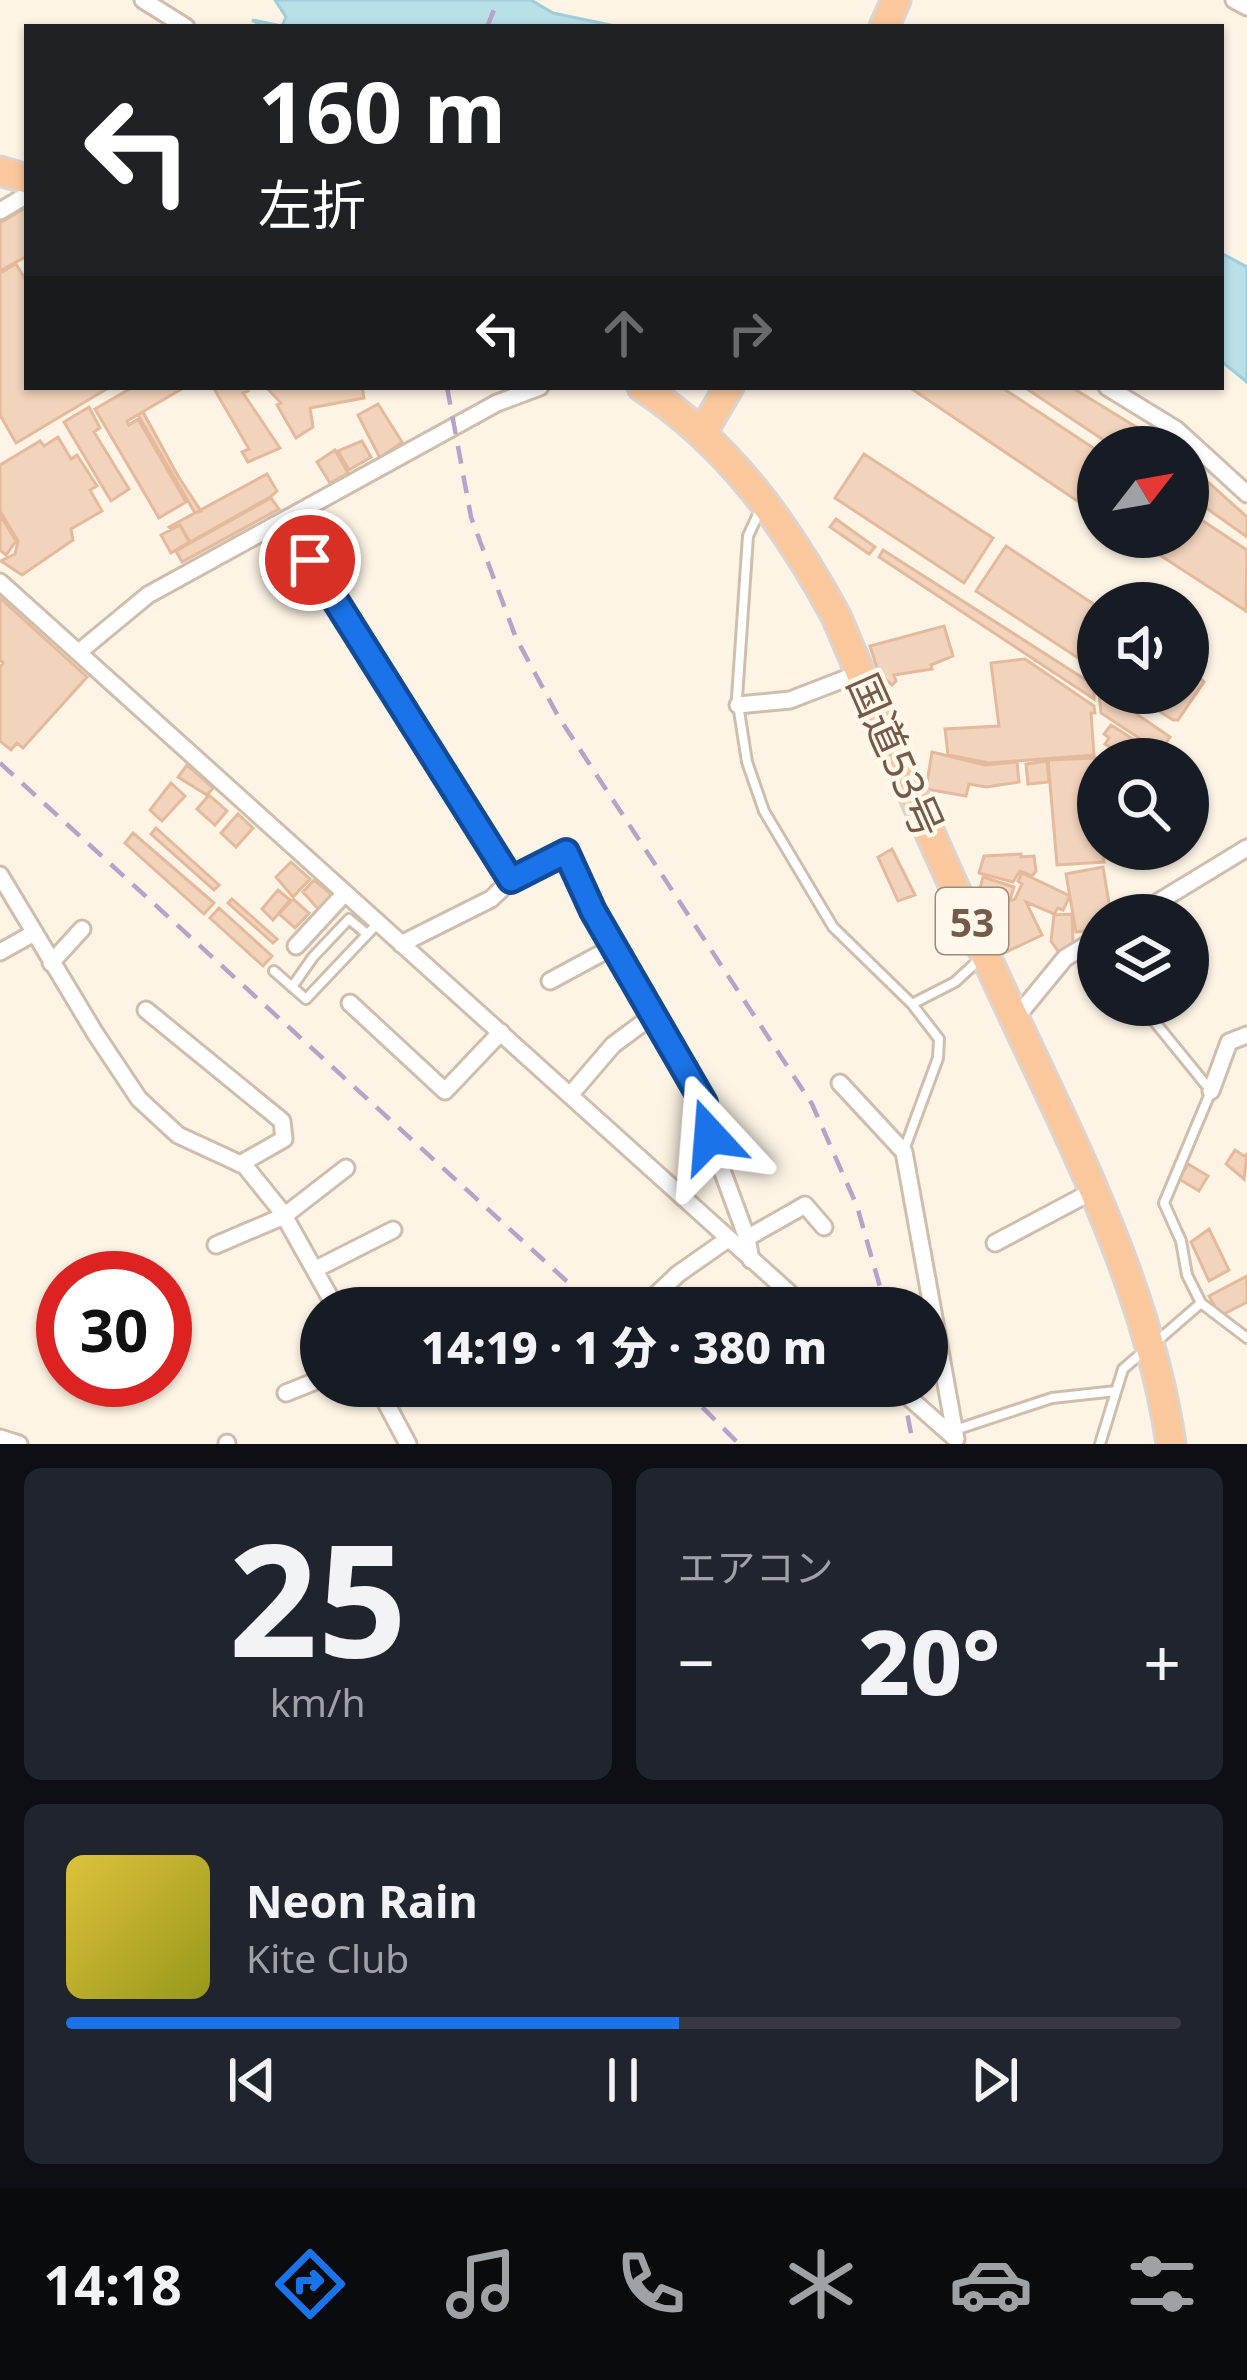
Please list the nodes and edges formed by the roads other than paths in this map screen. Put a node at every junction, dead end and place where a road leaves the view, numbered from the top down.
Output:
1 (143, 0) edge
2 (1234, 0) edge
3 (1247, 7) edge
4 (181, 24) edge
5 (532, 390) edge
6 (646, 390) edge
7 (727, 390) edge
8 (1112, 390) edge
9 (702, 433) junction
10 (1247, 494) edge
11 (766, 502) junction
12 (285, 520) junction
13 (0, 582) edge
14 (79, 652) junction
15 (860, 673) junction
16 (738, 705) junction
17 (1247, 848) edge
18 (0, 875) edge
19 (511, 880) junction
20 (345, 893) junction
21 (1171, 894) edge
22 (372, 928) junction
23 (82, 929) dead end
24 (34, 934) junction
25 (401, 944) junction
26 (296, 946) dead end
27 (614, 947) junction
28 (1077, 951) edge
29 (0, 952) edge
30 (987, 955) junction
31 (51, 963) junction
32 (274, 971) dead end
33 (550, 981) dead end
34 (292, 987) junction
35 (350, 1004) dead end
36 (912, 1004) junction
37 (146, 1010) dead end
38 (1012, 1014) junction
39 (652, 1016) junction
40 (1158, 1026) edge
41 (501, 1032) junction
42 (1247, 1035) edge
43 (840, 1083) dead end
44 (1211, 1091) junction
45 (571, 1094) junction
46 (904, 1152) junction
47 (240, 1163) junction
48 (346, 1168) dead end
49 (1093, 1191) junction
50 (284, 1216) junction
51 (824, 1227) dead end
52 (393, 1230) dead end
53 (747, 1238) junction
54 (728, 1239) junction
55 (216, 1244) dead end
56 (994, 1244) dead end
57 (751, 1260) junction
58 (316, 1269) junction
59 (325, 1287) edge
60 (664, 1287) edge
61 (782, 1287) edge
62 (1202, 1303) junction
63 (1247, 1338) edge
64 (1149, 1347) junction
65 (300, 1387) edge
66 (1116, 1391) junction
67 (286, 1393) dead end
68 (388, 1407) edge
69 (921, 1407) edge
70 (0, 1438) edge
71 (957, 1438) edge
72 (19, 1444) edge
73 (408, 1444) edge
74 (1100, 1444) edge
75 (1171, 1444) edge

1 - 4 street
2 - 3 street
5 - 12 street
6 - 9 highway, 国道53号 / 53
7 - 9 highway
8 - 10 street
9 - 11 highway, 国道53号 / 53
11 - 15 highway, 国道53号 / 53
11 - 16 lane
12 - 14 street
12 - 19 street
13 - 14 street
14 - 20 street
15 - 16 street
15 - 30 highway, 国道53号 / 53
16 - 36 lane
17 - 21 street
18 - 24 street
19 - 25 street
19 - 27 street
20 - 22 street
20 - 26 street
22 - 25 street
22 - 34 lane
22 - 34 lane
23 - 31 street
24 - 29 street
24 - 31 street
25 - 41 street
27 - 33 street
27 - 39 street
28 - 38 street
30 - 36 lane
30 - 38 highway, 国道53号 / 53
31 - 47 street
32 - 34 lane
35 - 41 street
36 - 46 lane
37 - 47 street
38 - 49 highway, 国道53号 / 53
39 - 45 street
39 - 53 street
40 - 44 lane
41 - 45 street
42 - 44 street
43 - 46 street
44 - 62 lane
45 - 54 street
46 - 71 street
47 - 50 street
48 - 50 street
49 - 56 street
49 - 64 highway, 国道53号 / 53
50 - 55 street
50 - 58 street
51 - 53 street
52 - 58 street
53 - 57 street
54 - 57 street
54 - 60 street
57 - 61 street
58 - 59 street
62 - 63 lane
62 - 64 lane
64 - 66 lane
64 - 75 highway, 国道53号 / 53
65 - 67 street
66 - 71 lane
66 - 74 lane
68 - 73 street
69 - 71 street
70 - 72 street

